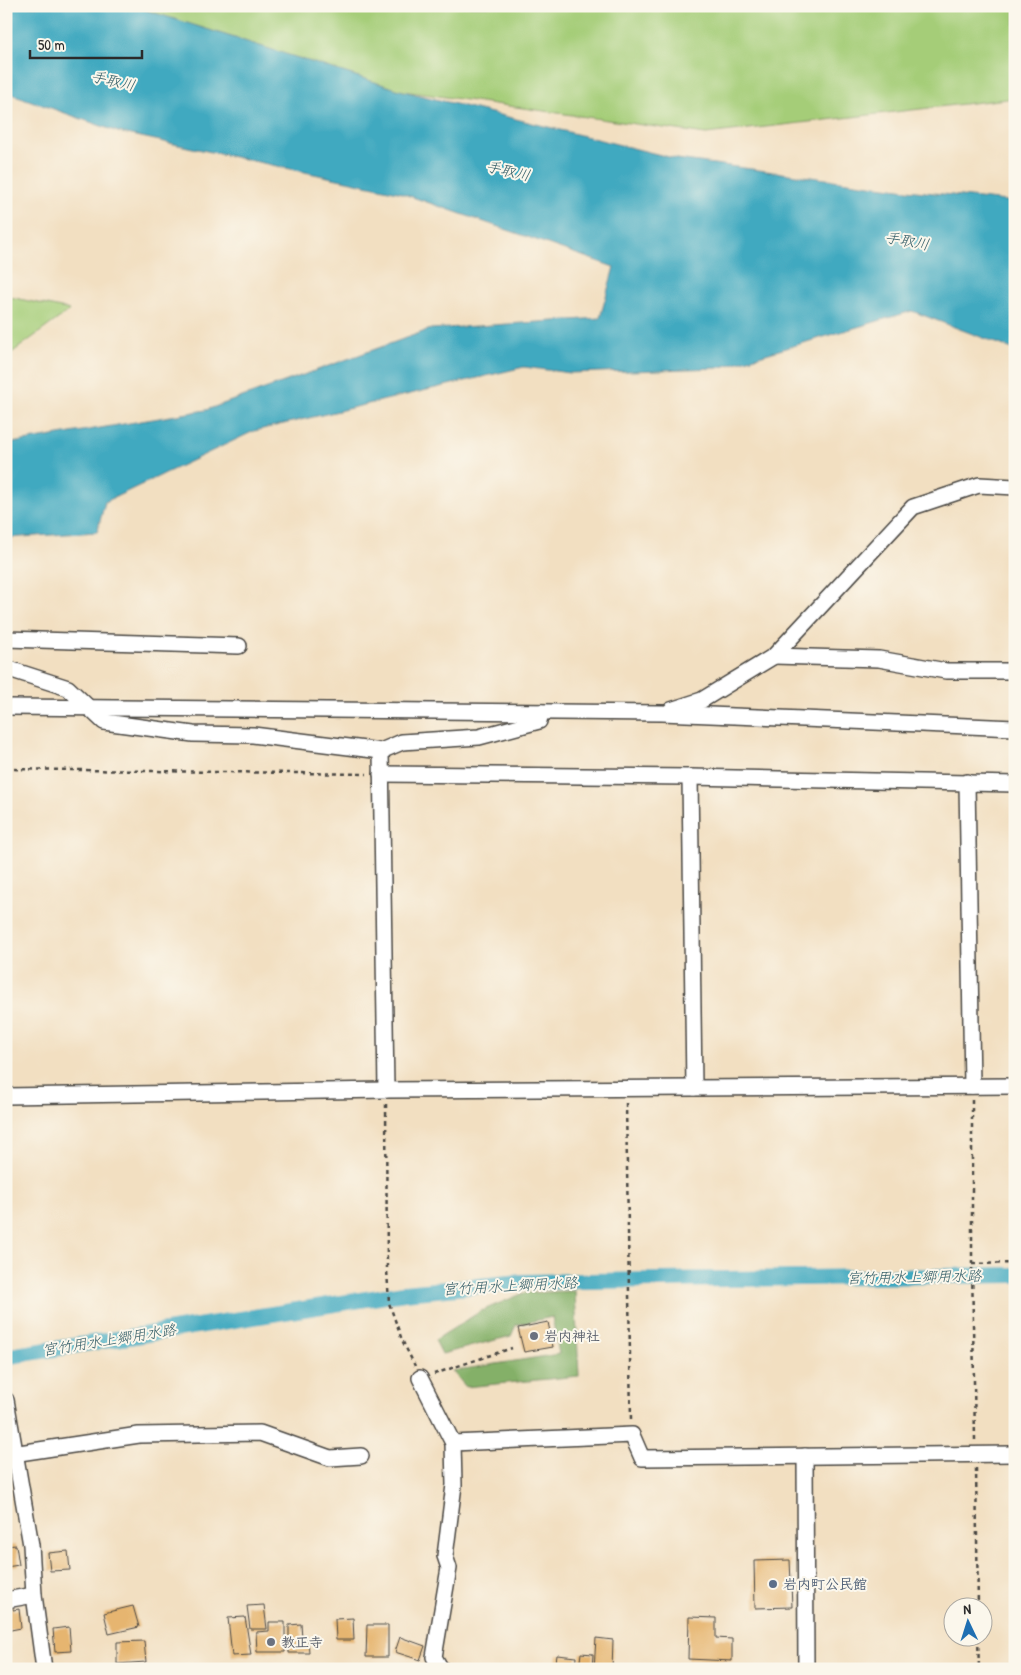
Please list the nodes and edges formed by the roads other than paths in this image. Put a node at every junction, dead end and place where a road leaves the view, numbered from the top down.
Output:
1 (1015, 487) edge
2 (6, 639) edge
3 (239, 646) dead end
4 (774, 656) junction
5 (6, 668) edge
6 (1015, 671) edge
7 (6, 707) edge
8 (89, 708) junction
9 (541, 712) junction
10 (662, 713) junction
11 (1015, 728) edge
12 (381, 751) junction
13 (381, 774) junction
14 (690, 777) junction
15 (968, 782) junction
16 (1015, 784) edge
17 (972, 1086) junction
18 (1015, 1086) edge
19 (694, 1088) junction
20 (386, 1090) junction
21 (6, 1096) edge
22 (420, 1378) road end
23 (6, 1400) edge
24 (453, 1443) junction
25 (11, 1454) edge
26 (1015, 1454) edge
27 (361, 1456) dead end
28 (805, 1456) junction
29 (34, 1595) junction
30 (6, 1600) edge
31 (44, 1669) edge
32 (441, 1669) edge
33 (806, 1669) edge

1 - 4 street
2 - 3 street
4 - 6 street
4 - 10 street
5 - 8 street
7 - 8 street
8 - 9 street
8 - 12 street
9 - 10 street
9 - 12 street
10 - 11 street
12 - 13 street
13 - 14 street
13 - 20 street
14 - 15 street
14 - 19 street
15 - 16 street
15 - 17 street
17 - 18 street
17 - 19 street
19 - 20 street
20 - 21 street
22 - 24 street
23 - 25 street
24 - 28 street
24 - 32 street
25 - 27 street
25 - 29 street
26 - 28 street
28 - 33 street
29 - 30 street
29 - 31 street

